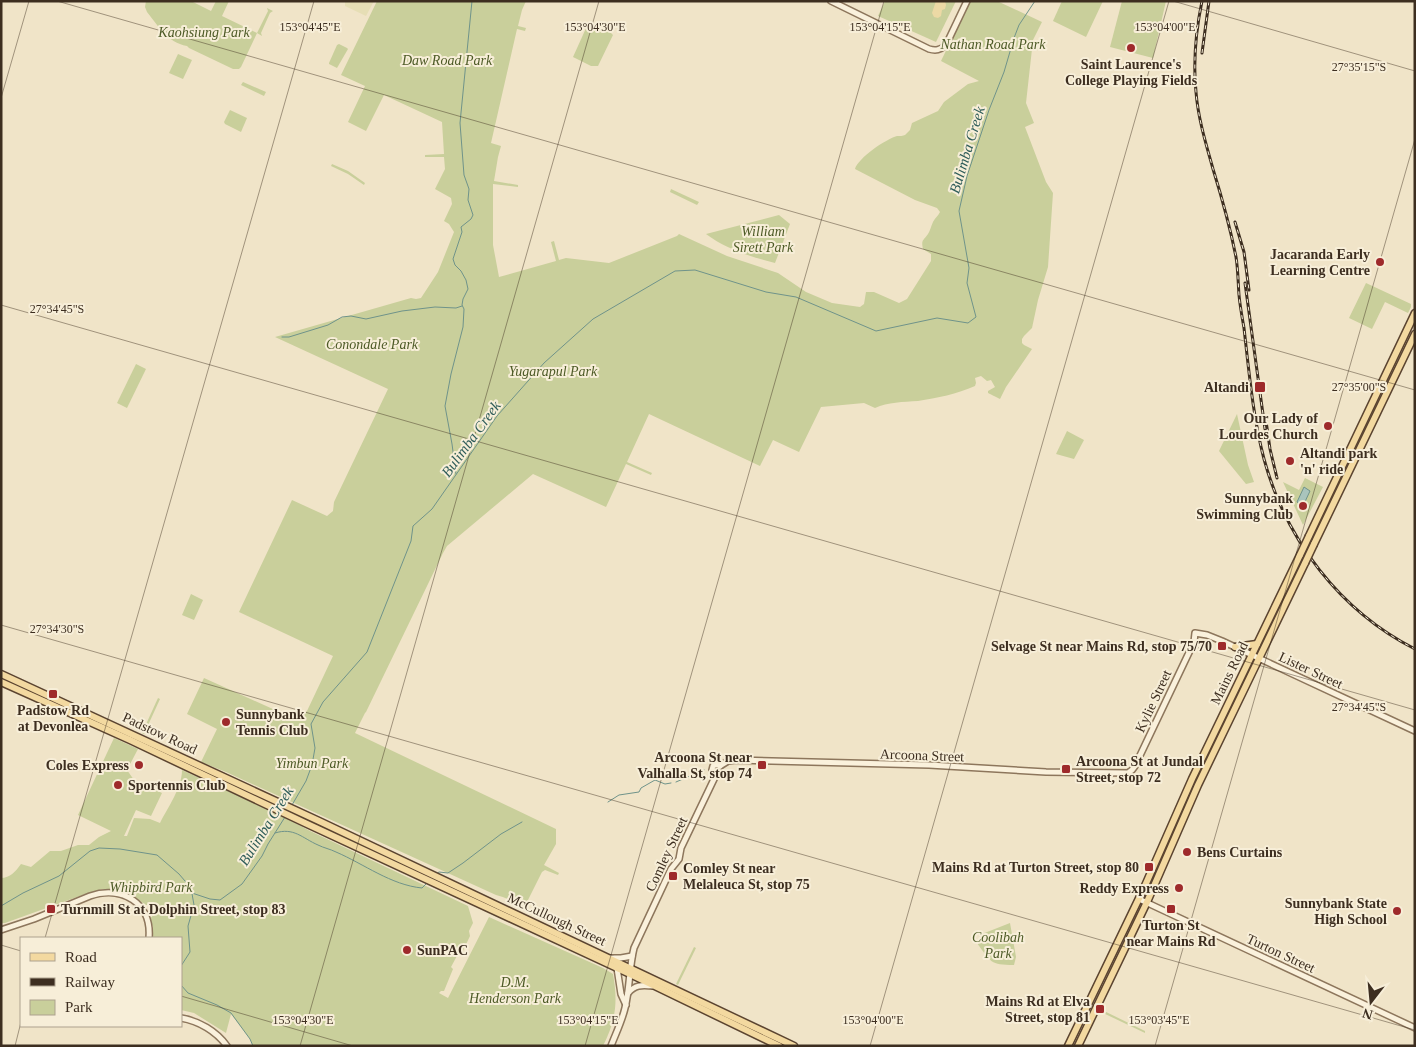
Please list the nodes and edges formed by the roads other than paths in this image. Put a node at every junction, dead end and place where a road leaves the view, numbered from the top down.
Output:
1 (831, 1) edge
2 (967, 1) edge
3 (1415, 313) edge
4 (1415, 334) edge
5 (1195, 633) joint
6 (1257, 644) junction
7 (1235, 647) junction
8 (1252, 655) junction
9 (1260, 658) junction
10 (1, 674) edge
11 (1, 682) edge
12 (1415, 731) edge
13 (720, 766) joint
14 (1125, 773) joint
15 (1181, 802) junction
16 (1189, 805) junction
17 (308, 816) joint
18 (305, 823) joint
19 (1139, 898) junction
20 (1147, 902) junction
21 (1, 930) edge
22 (149, 937) edge
23 (632, 956) junction
24 (610, 958) junction
25 (617, 968) junction
26 (630, 971) junction
27 (656, 987) junction
28 (628, 993) junction
29 (626, 1005) junction
30 (182, 1018) edge
31 (1415, 1028) edge
32 (227, 1046) edge
33 (611, 1046) edge
34 (779, 1046) edge
35 (794, 1046) edge
36 (1068, 1046) edge
37 (1078, 1046) edge

1 - 2 street
3 - 6 main road, Mains Road, bridge
4 - 9 main road, Mains Road, bridge
5 - 7 street, Lister Street
5 - 14 street, Kylie Street
6 - 7 main road
6 - 8 main road, Mains Road
7 - 8 street, Lister Street
8 - 9 street, Lister Street
8 - 15 main road, Mains Road
9 - 12 street, Lister Street
9 - 16 main road, Mains Road
10 - 17 main road, Padstow Road
11 - 18 main road, Padstow Road
13 - 14 street, Arcoona Street
13 - 23 street, Comley Street
15 - 16 main road
15 - 19 main road, Mains Road
16 - 20 main road, Mains Road
17 - 24 main road, McCullough Street
18 - 25 main road, McCullough Street
19 - 20 street, Turton Street
19 - 36 main road, Mains Road
20 - 31 street, Turton Street
20 - 37 main road, Mains Road
21 - 22 street
23 - 24 street
23 - 26 street, Comley Street
24 - 26 main road, McCullough Street
25 - 26 main road, McCullough Street
25 - 29 street
26 - 27 main road, McCullough Street
26 - 28 street, Comley Street
26 - 35 main road, McCullough Street
27 - 28 street
27 - 34 main road, McCullough Street
28 - 29 street, Comley Street
29 - 33 street, Comley Street
30 - 32 street

